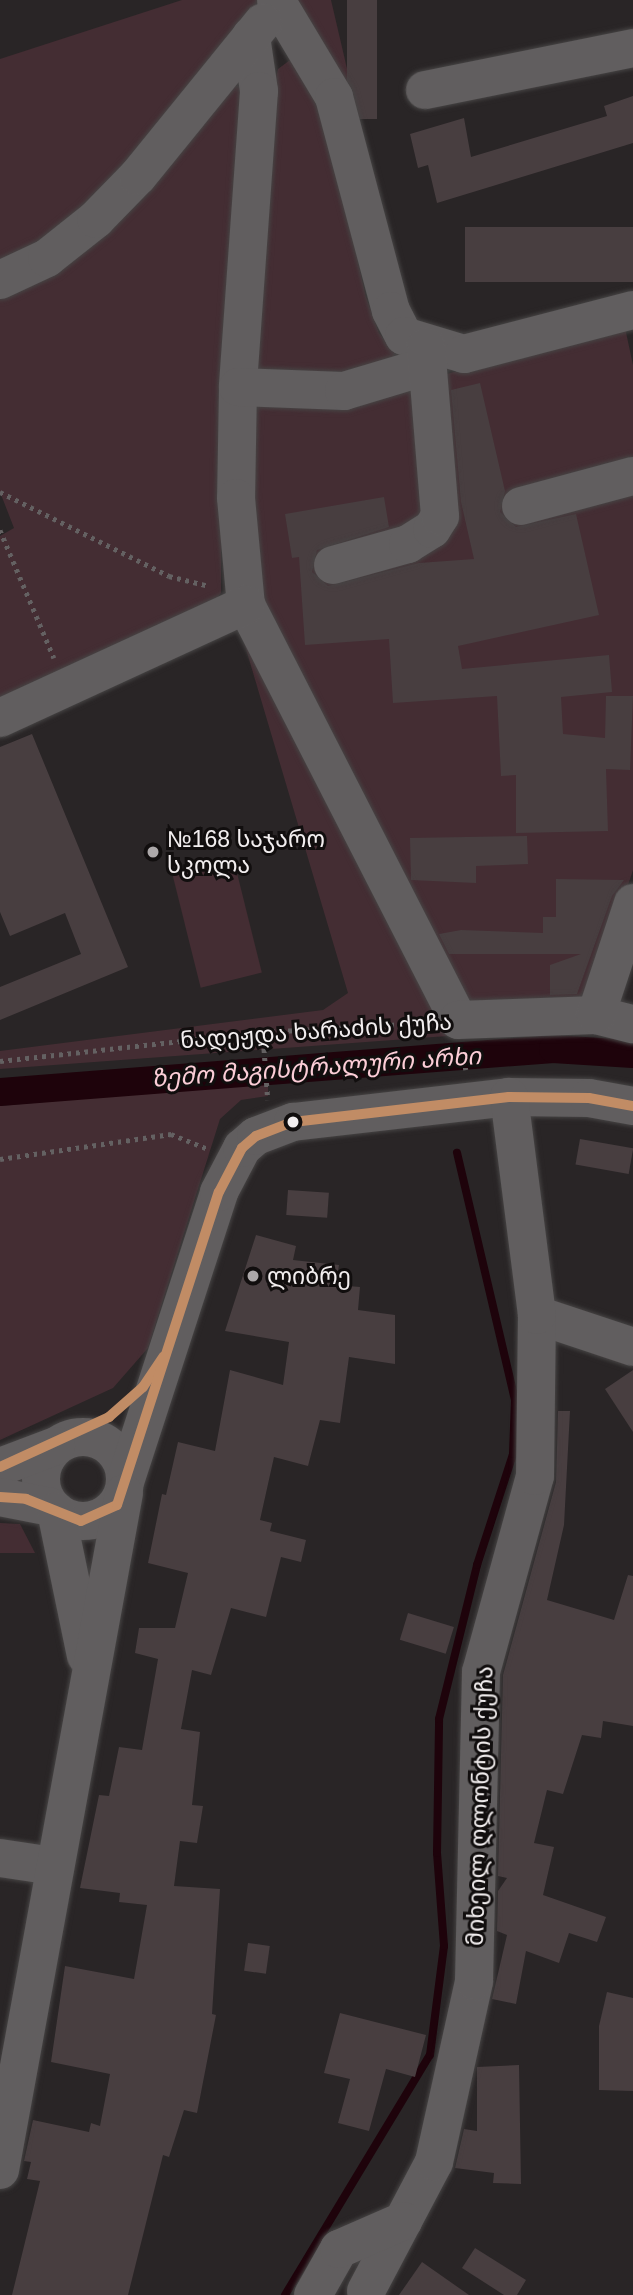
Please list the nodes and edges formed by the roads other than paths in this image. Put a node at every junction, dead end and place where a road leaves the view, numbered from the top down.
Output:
1 (276, 3) edge
2 (251, 36) junction
3 (633, 48) edge
4 (425, 90) dead end
5 (0, 280) edge
6 (633, 311) edge
7 (425, 357) junction
8 (238, 387) junction
9 (633, 476) edge
10 (521, 506) dead end
11 (333, 565) dead end
12 (243, 597) junction
13 (0, 718) edge
14 (633, 903) edge
15 (596, 1016) junction
16 (633, 1024) edge
17 (509, 1097) junction
18 (633, 1106) edge
19 (537, 1315) junction
20 (633, 1347) edge
21 (164, 1356) junction
22 (64, 1442) junction
23 (0, 1467) edge
24 (125, 1486) junction
25 (0, 1497) edge
26 (53, 1509) junction
27 (89, 1668) junction
28 (0, 1858) edge
29 (53, 1866) junction
30 (0, 2171) edge
31 (403, 2221) junction
32 (366, 2291) dead end
33 (313, 2295) edge

1 - 2 street
1 - 7 street
2 - 5 street
2 - 8 street
3 - 4 street
6 - 7 street
7 - 8 street
7 - 11 street
8 - 12 street
9 - 10 street
12 - 13 street
12 - 15 street, ნადეჟდა ხარაძის ქუჩა
14 - 15 street
15 - 16 street, ნადეჟდა ხარაძის ქუჩა
17 - 18 street
17 - 19 street, მიხეილ ღლონტის ქუჩა
17 - 21 street
19 - 20 street
19 - 31 street, მიხეილ ღლონტის ქუჩა
21 - 22 street
21 - 24 street
22 - 23 street
22 - 24 street
22 - 26 street
24 - 26 street
24 - 27 street
25 - 26 street
26 - 27 street
27 - 29 street
28 - 29 street
29 - 30 street
31 - 32 street, მიხეილ ღლონტის ქუჩა
31 - 33 street

